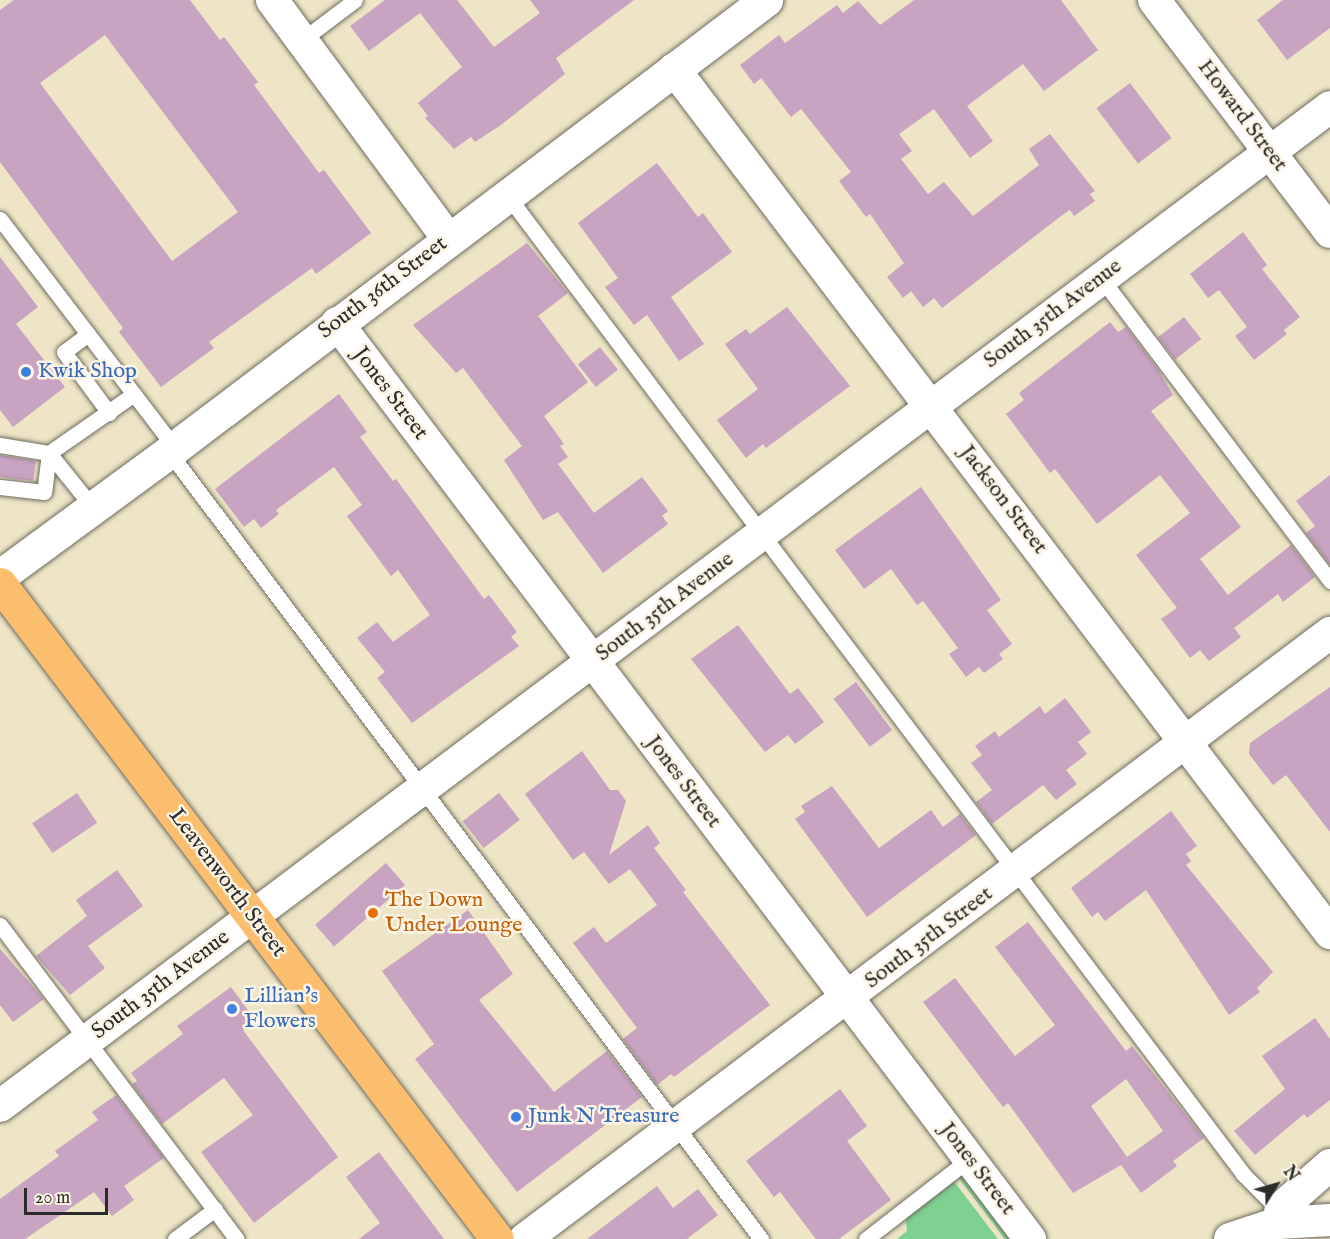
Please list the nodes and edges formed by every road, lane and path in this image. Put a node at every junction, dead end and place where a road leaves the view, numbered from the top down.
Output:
1 (273, 0) edge
2 (355, 0) edge
3 (766, 0) edge
4 (1154, 0) edge
5 (302, 40) junction
6 (674, 69) junction
7 (1330, 107) edge
8 (1269, 153) junction
9 (507, 195) junction
10 (0, 219) edge
11 (1330, 232) edge
12 (448, 240) junction
13 (1101, 278) junction
14 (337, 323) junction
15 (88, 334) junction
16 (134, 394) junction
17 (932, 407) junction
18 (109, 413) junction
19 (0, 445) edge
20 (172, 450) junction
21 (49, 453) junction
22 (0, 487) edge
23 (94, 509) junction
24 (762, 534) junction
25 (0, 576) edge
26 (1330, 580) edge
27 (0, 584) edge
28 (1330, 633) edge
29 (592, 662) junction
30 (1185, 741) junction
31 (421, 788) junction
32 (1018, 871) junction
33 (253, 916) junction
34 (0, 925) edge
35 (1330, 933) edge
36 (848, 999) junction
37 (87, 1040) junction
38 (0, 1106) edge
39 (677, 1126) junction
40 (969, 1159) junction
41 (1330, 1165) edge
42 (215, 1209) junction
43 (1279, 1217) junction
44 (1330, 1220) edge
45 (175, 1239) edge
46 (237, 1239) edge
47 (497, 1239) edge
48 (525, 1239) edge
49 (761, 1239) edge
50 (866, 1239) edge
51 (1030, 1239) edge
52 (1230, 1239) edge

1 - 5 street
2 - 5 lane
3 - 6 street, South 36th Street
4 - 8 street, Howard Street
5 - 12 street
6 - 9 street, South 36th Street
6 - 17 street, Jackson Street
7 - 8 street, South 35th Avenue
8 - 11 street, Howard Street
8 - 13 street, South 35th Avenue
9 - 12 street, South 36th Street
9 - 24 lane
10 - 15 lane
12 - 14 street, South 36th Street
13 - 17 street, South 35th Avenue
13 - 26 lane
14 - 20 street, South 36th Street
14 - 29 street, Jones Street
15 - 16 lane
15 - 18 lane
16 - 18 lane
16 - 20 lane
17 - 24 street, South 35th Avenue
17 - 30 street, Jackson Street
18 - 21 lane
19 - 21 lane
20 - 23 street, South 36th Street
20 - 31 lane
21 - 22 lane
21 - 23 lane
23 - 25 street, South 36th Street
24 - 29 street, South 35th Avenue
24 - 32 lane
27 - 33 main road, Leavenworth Street
28 - 30 street, South 35th Street
29 - 31 street, South 35th Avenue
29 - 36 street, Jones Street
30 - 32 street, South 35th Street
30 - 35 street, Jackson Street
31 - 33 street, South 35th Avenue
31 - 39 lane
32 - 36 street, South 35th Street
32 - 43 lane
33 - 37 street, South 35th Avenue
33 - 47 main road, Leavenworth Street
34 - 37 lane
36 - 39 street, South 35th Street
36 - 40 street, Jones Street
37 - 38 street, South 35th Avenue
37 - 42 lane
39 - 48 street, South 35th Street
39 - 49 lane
40 - 50 lane
40 - 51 street, Jones Street
41 - 43 street
42 - 45 lane
42 - 46 lane
43 - 44 street
43 - 52 street

